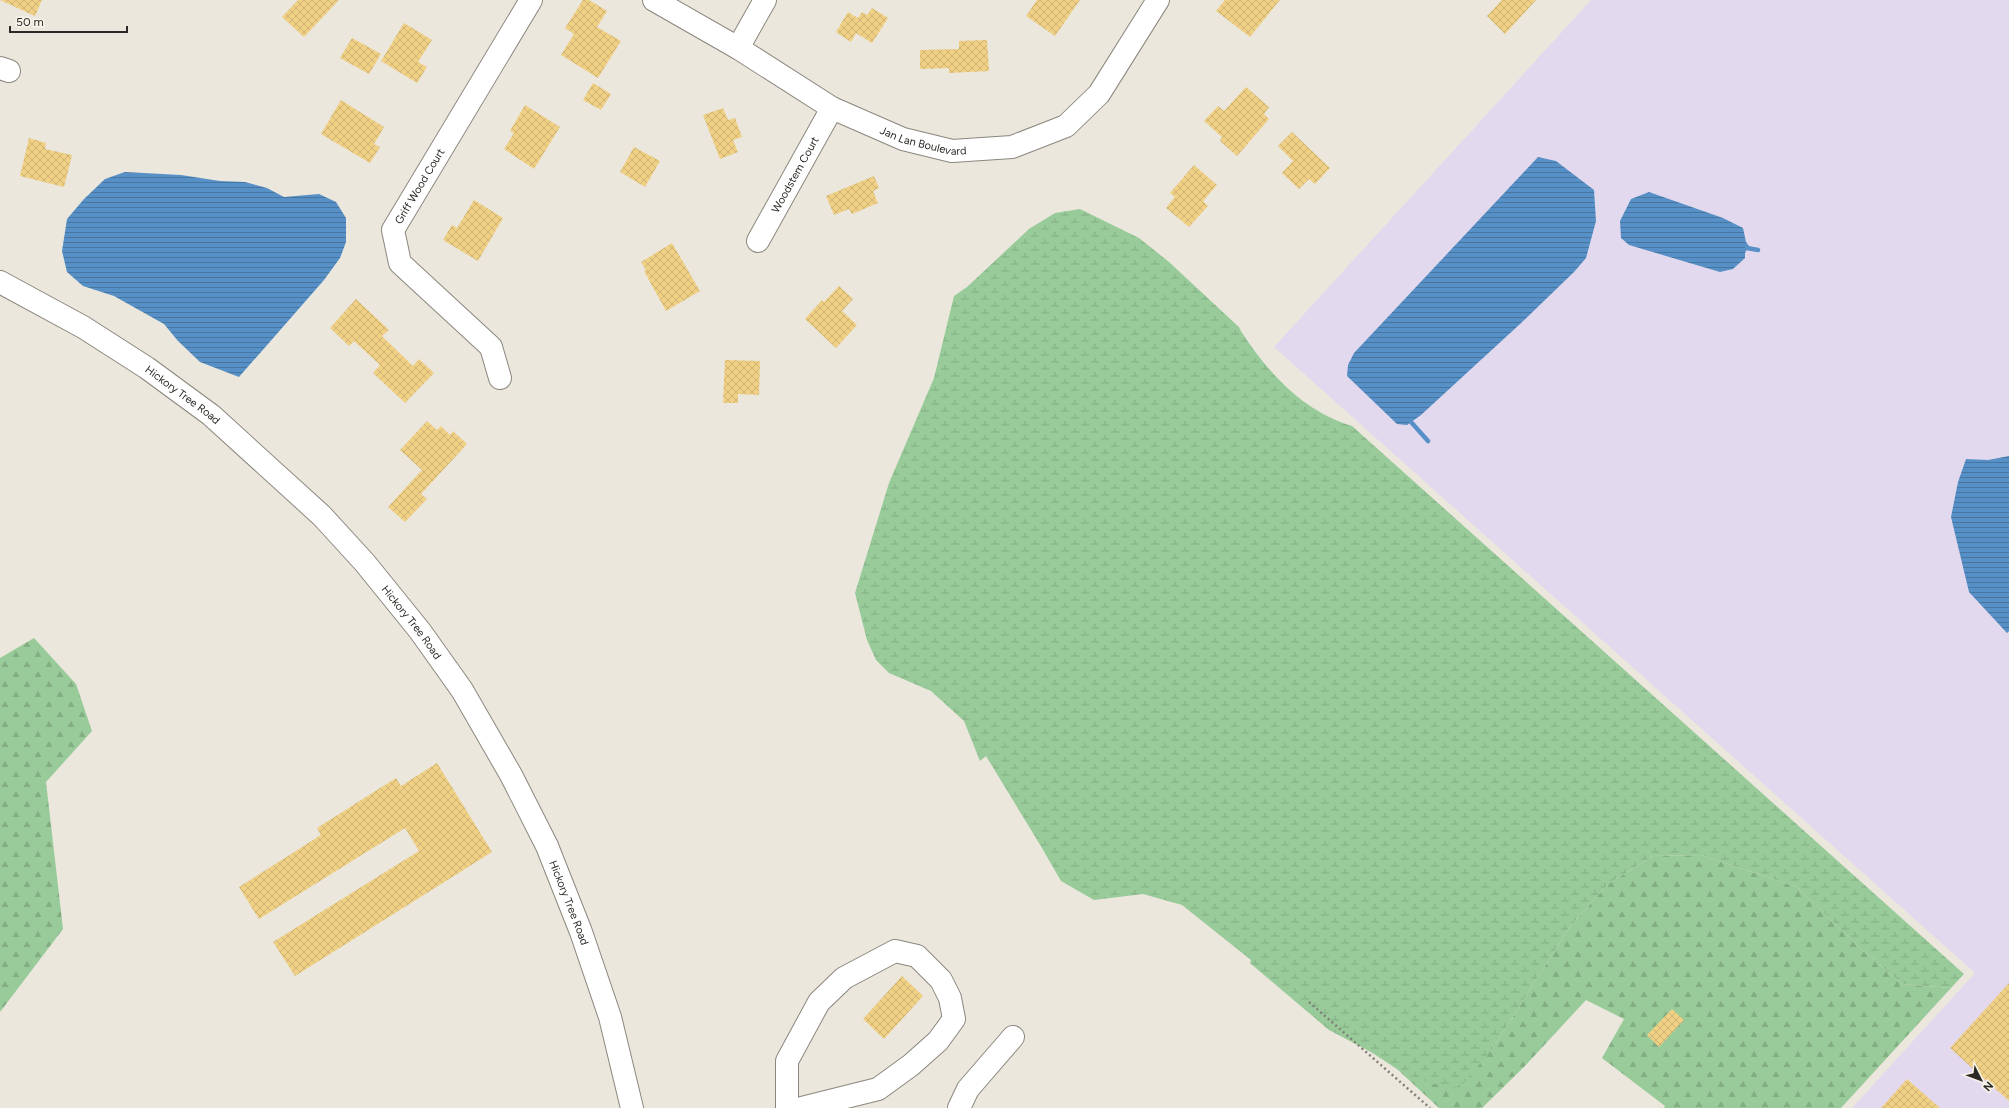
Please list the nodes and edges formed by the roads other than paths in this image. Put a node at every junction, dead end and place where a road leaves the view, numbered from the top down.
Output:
1 (531, 0) edge
2 (654, 0) edge
3 (765, 0) edge
4 (1158, 0) edge
5 (738, 48) junction
6 (832, 108) junction
7 (758, 241) dead end
8 (0, 282) edge
9 (500, 378) dead end
10 (1013, 1037) dead end
11 (632, 1108) edge
12 (787, 1108) edge
13 (802, 1108) edge
14 (959, 1108) edge

1 - 9 street, Griff Wood Court
2 - 5 street, Jan Lan Boulevard
3 - 5 street
4 - 6 street, Jan Lan Boulevard
5 - 6 street, Jan Lan Boulevard
6 - 7 street, Woodstem Court
8 - 11 street, Hickory Tree Road
10 - 14 street
12 - 13 street

